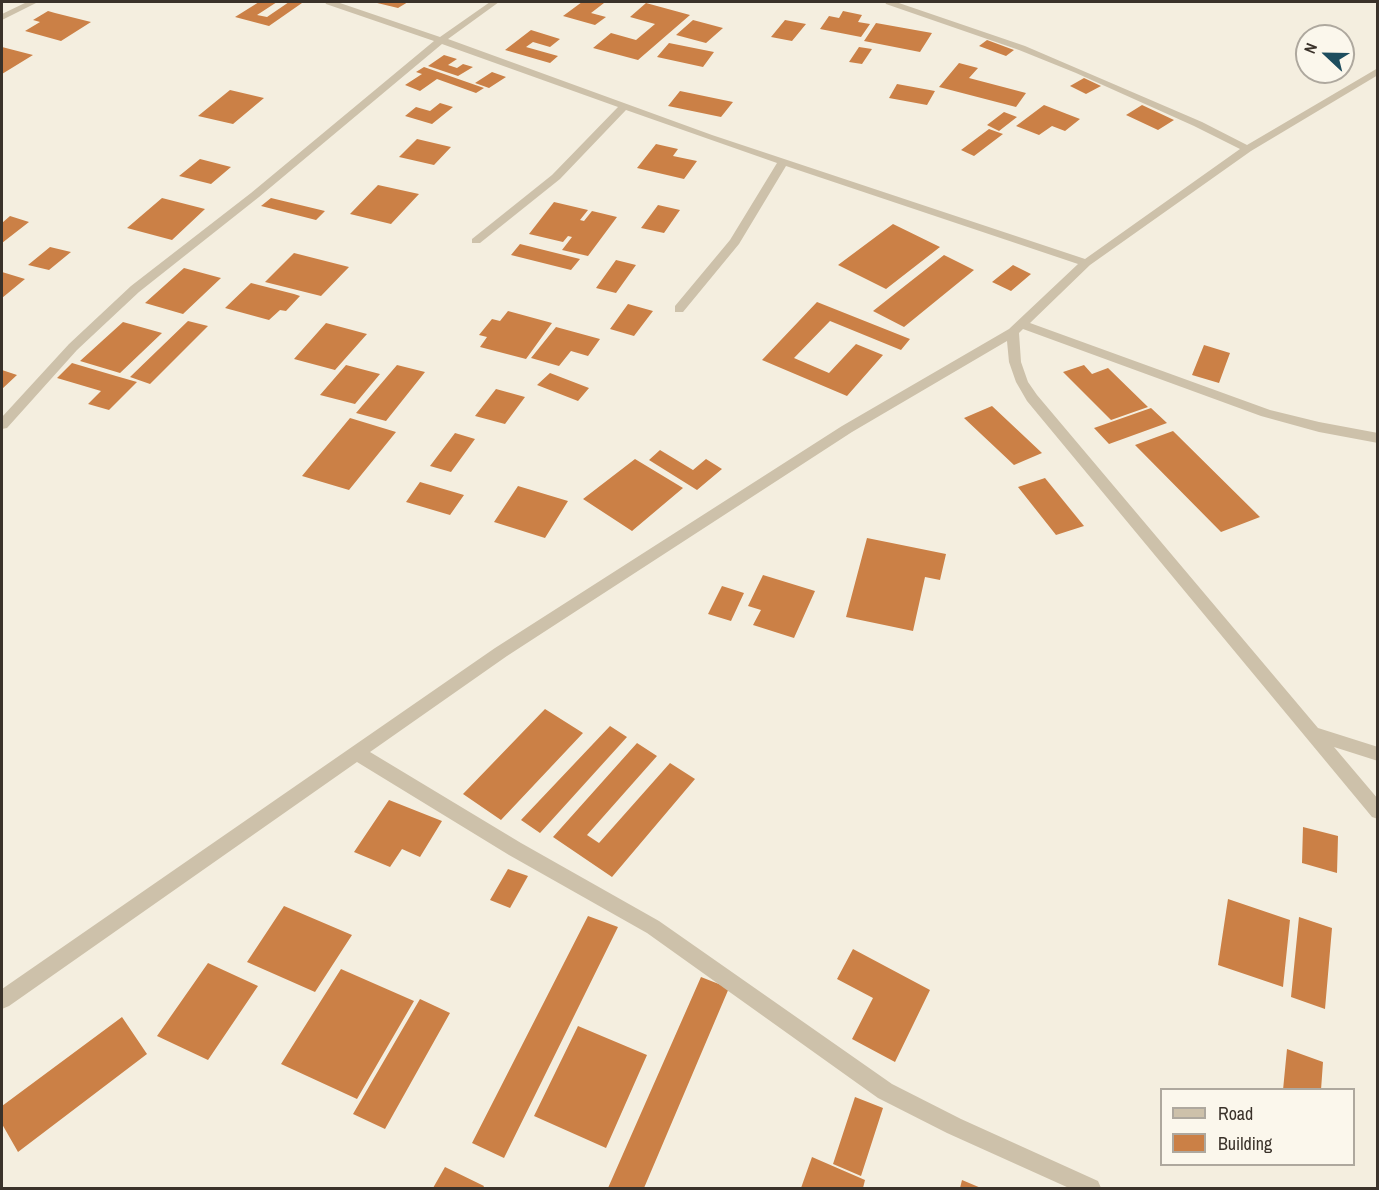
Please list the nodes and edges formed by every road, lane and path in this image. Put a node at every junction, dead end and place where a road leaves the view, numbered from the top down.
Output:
1 (33, 2) edge
2 (329, 2) edge
3 (495, 2) edge
4 (889, 2) edge
5 (2, 17) edge
6 (441, 40) junction
7 (1377, 71) edge
8 (626, 106) junction
9 (1247, 149) junction
10 (783, 162) junction
11 (476, 241) dead end
12 (1086, 263) junction
13 (679, 309) dead end
14 (1017, 328) junction
15 (2, 425) edge
16 (1377, 438) edge
17 (1314, 734) junction
18 (357, 753) junction
19 (1377, 754) edge
20 (1377, 812) edge
21 (2, 1000) edge
22 (1091, 1188) edge

1 - 5 street
2 - 6 street
3 - 6 street
4 - 9 street
6 - 8 street
6 - 15 street
7 - 9 street
8 - 10 street
8 - 11 street
9 - 12 street
10 - 12 street
10 - 13 street
12 - 14 street
14 - 16 street
14 - 17 street
14 - 18 street
17 - 19 street
17 - 20 street
18 - 21 street
18 - 22 street

